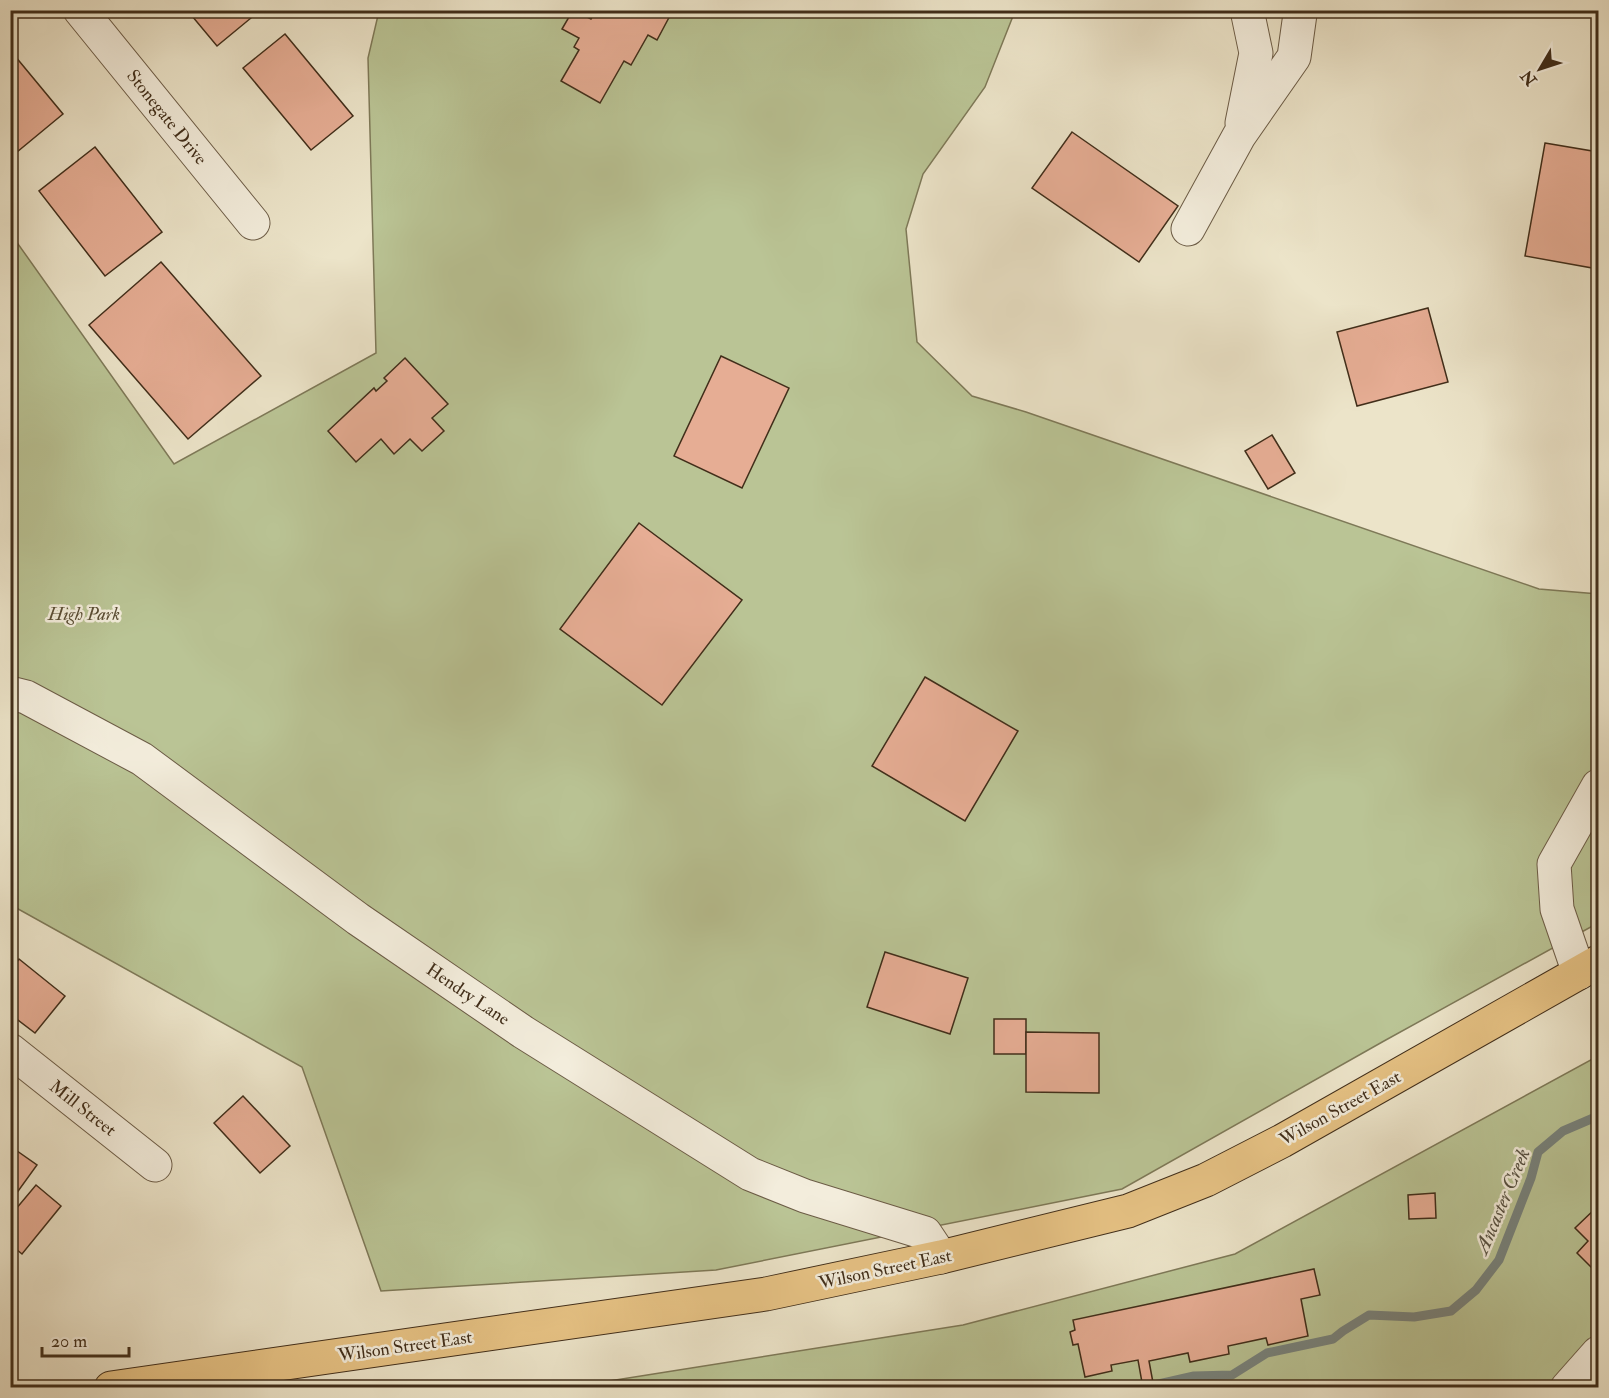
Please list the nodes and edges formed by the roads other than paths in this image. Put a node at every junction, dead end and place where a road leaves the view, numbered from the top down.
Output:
1 (80, 10) edge
2 (1247, 10) edge
3 (1299, 10) edge
4 (1239, 136) junction
5 (253, 223) dead end
6 (1188, 229) dead end
7 (10, 693) edge
8 (1599, 786) edge
9 (1589, 968) edge
10 (10, 1050) edge
11 (155, 1165) dead end
12 (941, 1257) junction
13 (1599, 1353) edge
14 (111, 1388) edge
15 (1567, 1388) edge

1 - 5 street, Stonegate Drive
2 - 4 street
3 - 4 street
4 - 6 street
7 - 12 street, Hendry Lane
8 - 9 street
9 - 12 main road, Wilson Street East
10 - 11 street, Mill Street
12 - 14 main road, Wilson Street East
13 - 15 street

